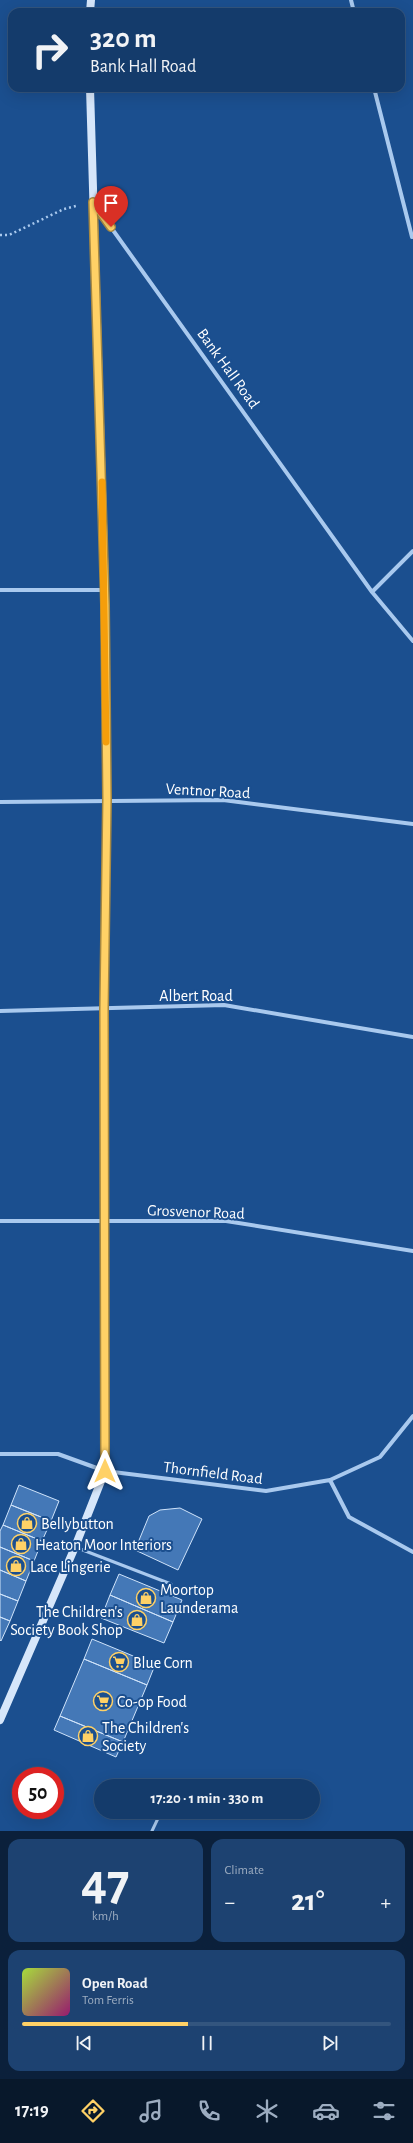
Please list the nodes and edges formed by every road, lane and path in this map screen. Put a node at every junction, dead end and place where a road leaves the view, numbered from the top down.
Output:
1 (90, 92) edge
2 (375, 92) edge
3 (93, 202) junction
4 (0, 235) edge
5 (412, 237) edge
6 (413, 551) edge
7 (0, 590) edge
8 (105, 590) junction
9 (372, 592) junction
10 (413, 641) edge
11 (107, 799) junction
12 (0, 802) edge
13 (413, 824) edge
14 (104, 1009) junction
15 (0, 1011) edge
16 (413, 1037) edge
17 (104, 1220) junction
18 (0, 1221) edge
19 (413, 1250) edge
20 (413, 1416) edge
21 (0, 1454) edge
22 (105, 1471) junction
23 (330, 1480) junction
24 (75, 1547) junction
25 (413, 1552) edge
26 (171, 1584) dead end
27 (0, 1720) edge
28 (158, 1819) edge
29 (152, 1831) edge

1 - 3 main road
2 - 5 street
3 - 4 path
3 - 8 main road
3 - 9 street, Bank Hall Road
6 - 9 street
7 - 8 street
8 - 11 main road
9 - 10 street, Bank Hall Road
11 - 12 street, Ventnor Road
11 - 13 street, Ventnor Road
11 - 14 main road
14 - 15 street, Albert Road
14 - 16 street, Albert Road
14 - 17 main road
17 - 18 street, Grosvenor Road
17 - 19 street, Grosvenor Road
17 - 22 main road
20 - 23 street, Thornfield Road
21 - 22 street, Thornfield Road
22 - 23 street, Thornfield Road
22 - 24 main road
23 - 25 street
24 - 26 lane
24 - 27 main road
28 - 29 lane

